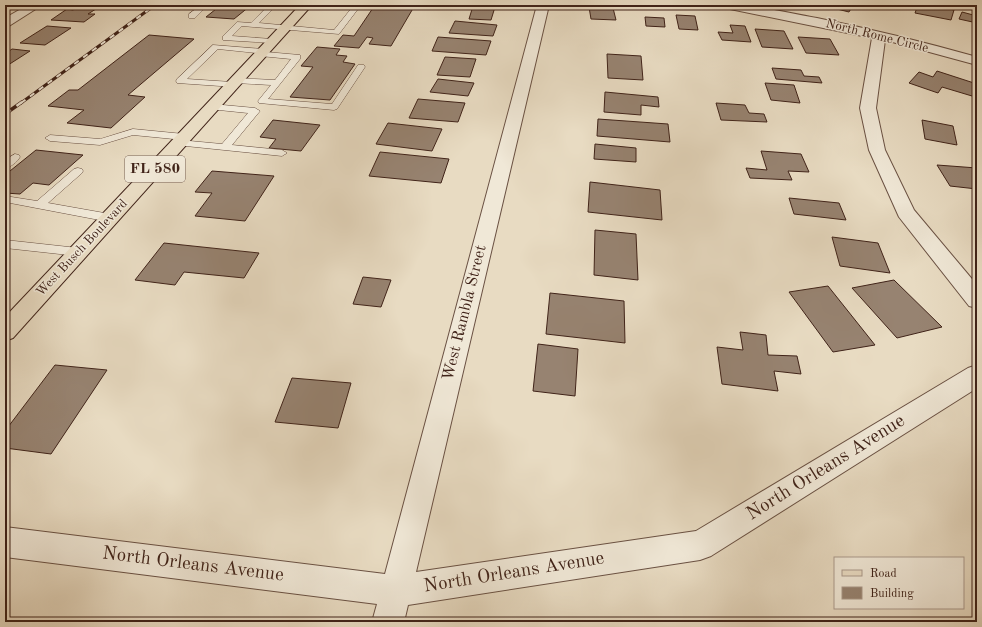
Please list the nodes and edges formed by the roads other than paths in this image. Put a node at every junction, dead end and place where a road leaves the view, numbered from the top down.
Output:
1 (36, 5) edge
2 (205, 5) edge
3 (274, 5) edge
4 (358, 5) edge
5 (543, 5) edge
6 (730, 5) edge
7 (304, 6) edge
8 (192, 16) dead end
9 (5, 24) edge
10 (252, 25) junction
11 (285, 28) junction
12 (878, 35) junction
13 (226, 38) junction
14 (216, 47) junction
15 (265, 49) junction
16 (977, 61) edge
17 (360, 67) dead end
18 (234, 83) junction
19 (277, 83) junction
20 (212, 107) junction
21 (50, 138) dead end
22 (182, 140) junction
23 (225, 147) junction
24 (282, 153) dead end
25 (15, 157) dead end
26 (5, 165) edge
27 (78, 171) dead end
28 (5, 199) edge
29 (39, 206) junction
30 (110, 218) junction
31 (5, 244) edge
32 (78, 252) junction
33 (977, 300) edge
34 (5, 332) edge
35 (977, 375) edge
36 (5, 542) edge
37 (396, 591) junction
38 (388, 622) edge

1 - 9 street
2 - 8 lane
3 - 7 lane
3 - 10 lane
4 - 11 lane
5 - 37 street, West Rambla Street
6 - 12 street, North Rome Circle
7 - 11 main road, West Busch Boulevard / FL 580
10 - 11 lane
10 - 13 lane
11 - 15 main road, West Busch Boulevard / FL 580
12 - 16 street, North Rome Circle
12 - 33 street
13 - 14 lane
13 - 15 lane
14 - 15 lane
14 - 18 lane
15 - 18 main road, West Busch Boulevard / FL 580
15 - 19 lane
17 - 19 lane
18 - 19 lane
18 - 20 main road, West Busch Boulevard / FL 580
20 - 22 main road, West Busch Boulevard / FL 580
20 - 23 lane
21 - 22 lane
22 - 23 lane
22 - 30 main road, West Busch Boulevard / FL 580
23 - 24 lane
25 - 26 lane
27 - 29 lane
28 - 29 lane
29 - 30 lane
30 - 32 main road, West Busch Boulevard / FL 580
31 - 32 lane
32 - 34 main road, West Busch Boulevard / FL 580
35 - 37 street, North Orleans Avenue
36 - 37 street, North Orleans Avenue
37 - 38 street, West Rambla Street

